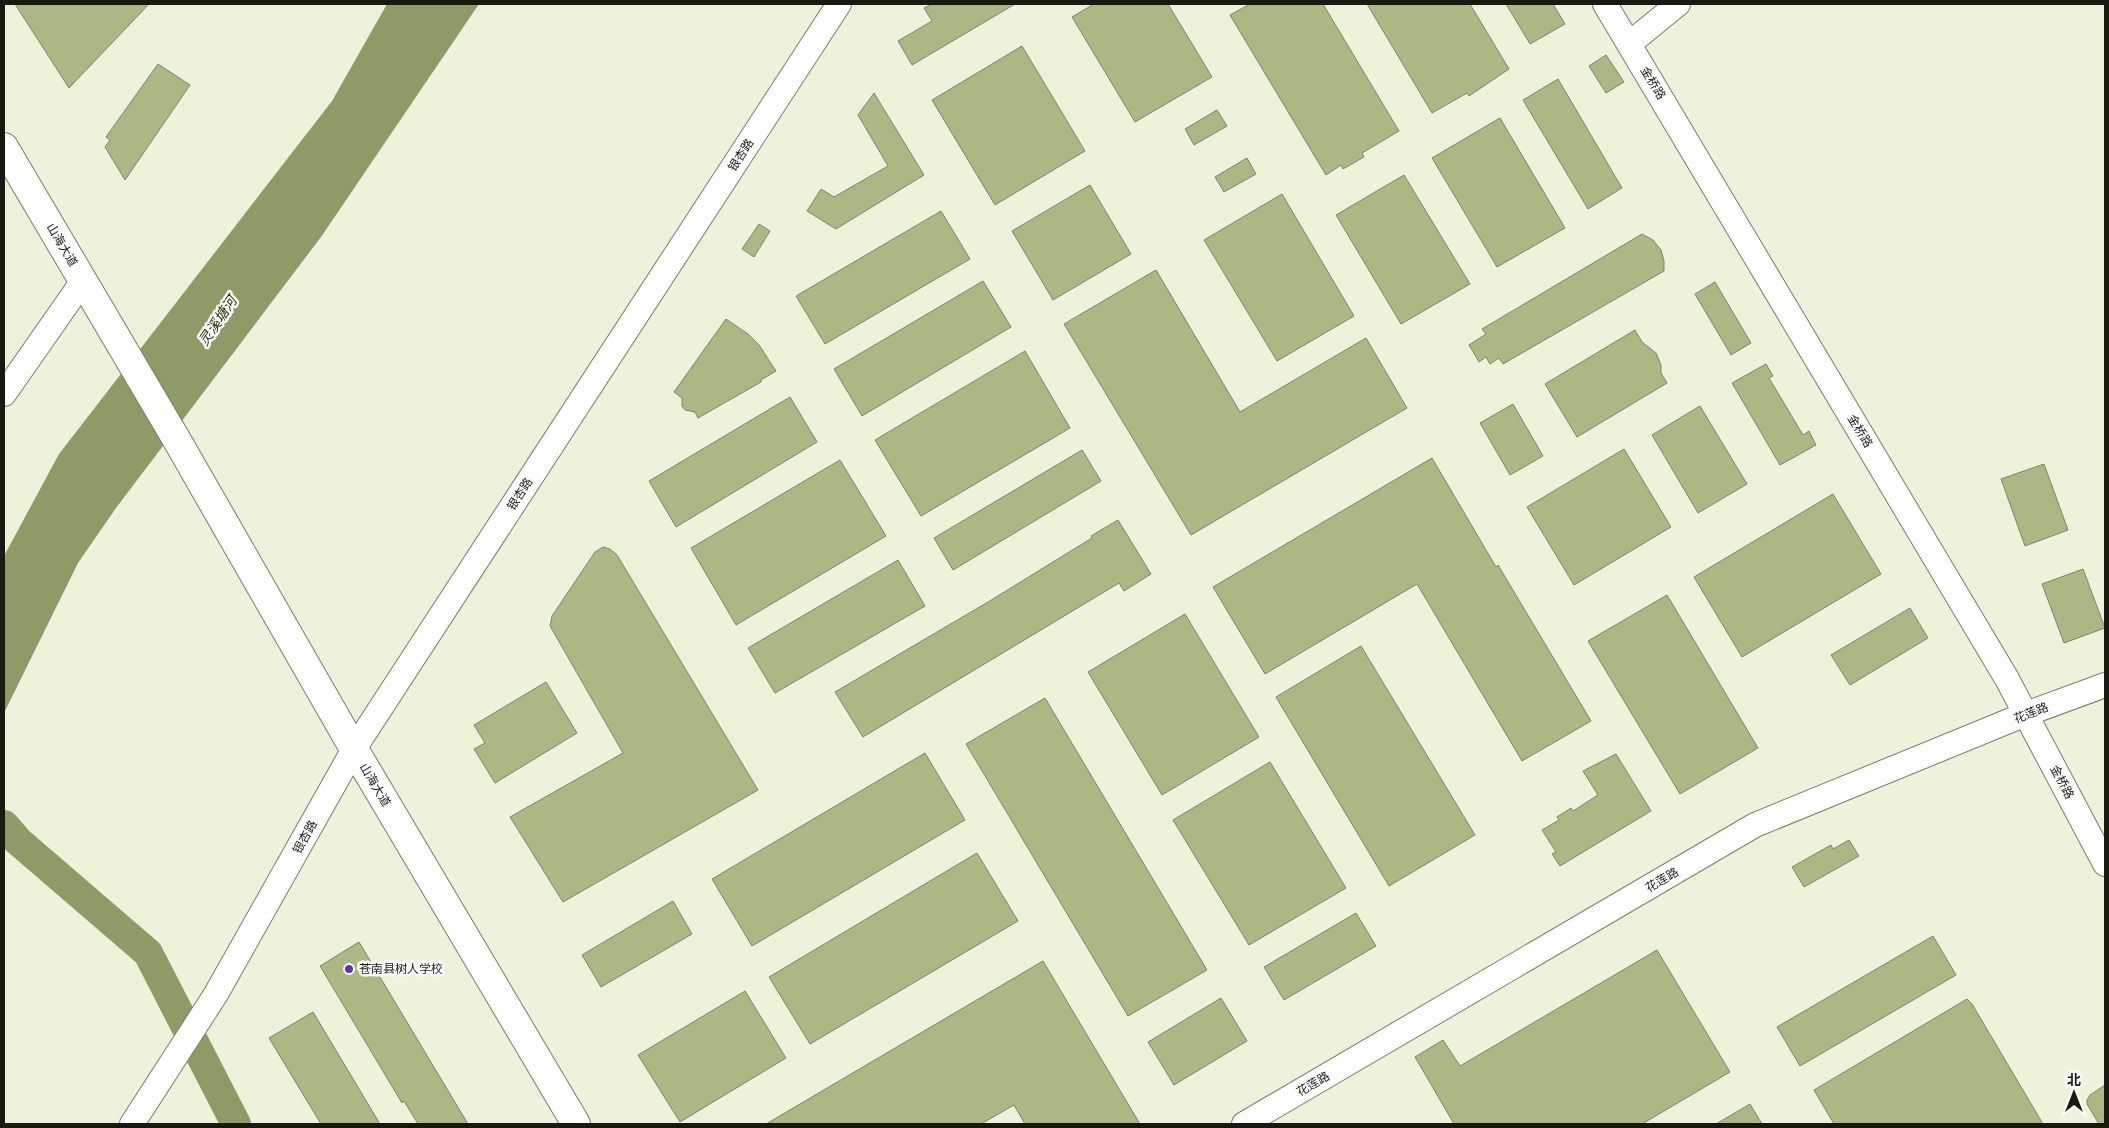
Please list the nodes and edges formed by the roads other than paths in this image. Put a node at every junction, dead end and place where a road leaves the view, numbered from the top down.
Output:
1 (839, 4) edge
2 (1605, 4) edge
3 (1678, 4) edge
4 (1629, 44) junction
5 (4, 147) edge
6 (83, 281) junction
7 (4, 394) edge
8 (2105, 685) edge
9 (2026, 714) junction
10 (354, 749) junction
11 (2105, 864) edge
12 (132, 1124) edge
13 (576, 1124) edge
14 (1244, 1124) edge

1 - 10 street, 银杏路
2 - 4 street, 金桥路
3 - 4 street
4 - 9 street, 金桥路
5 - 6 main road, 山海大道
6 - 7 street
6 - 10 main road, 山海大道
8 - 9 street, 花莲路
9 - 11 street, 金桥路
9 - 14 street, 花莲路
10 - 12 street, 银杏路
10 - 13 main road, 山海大道

